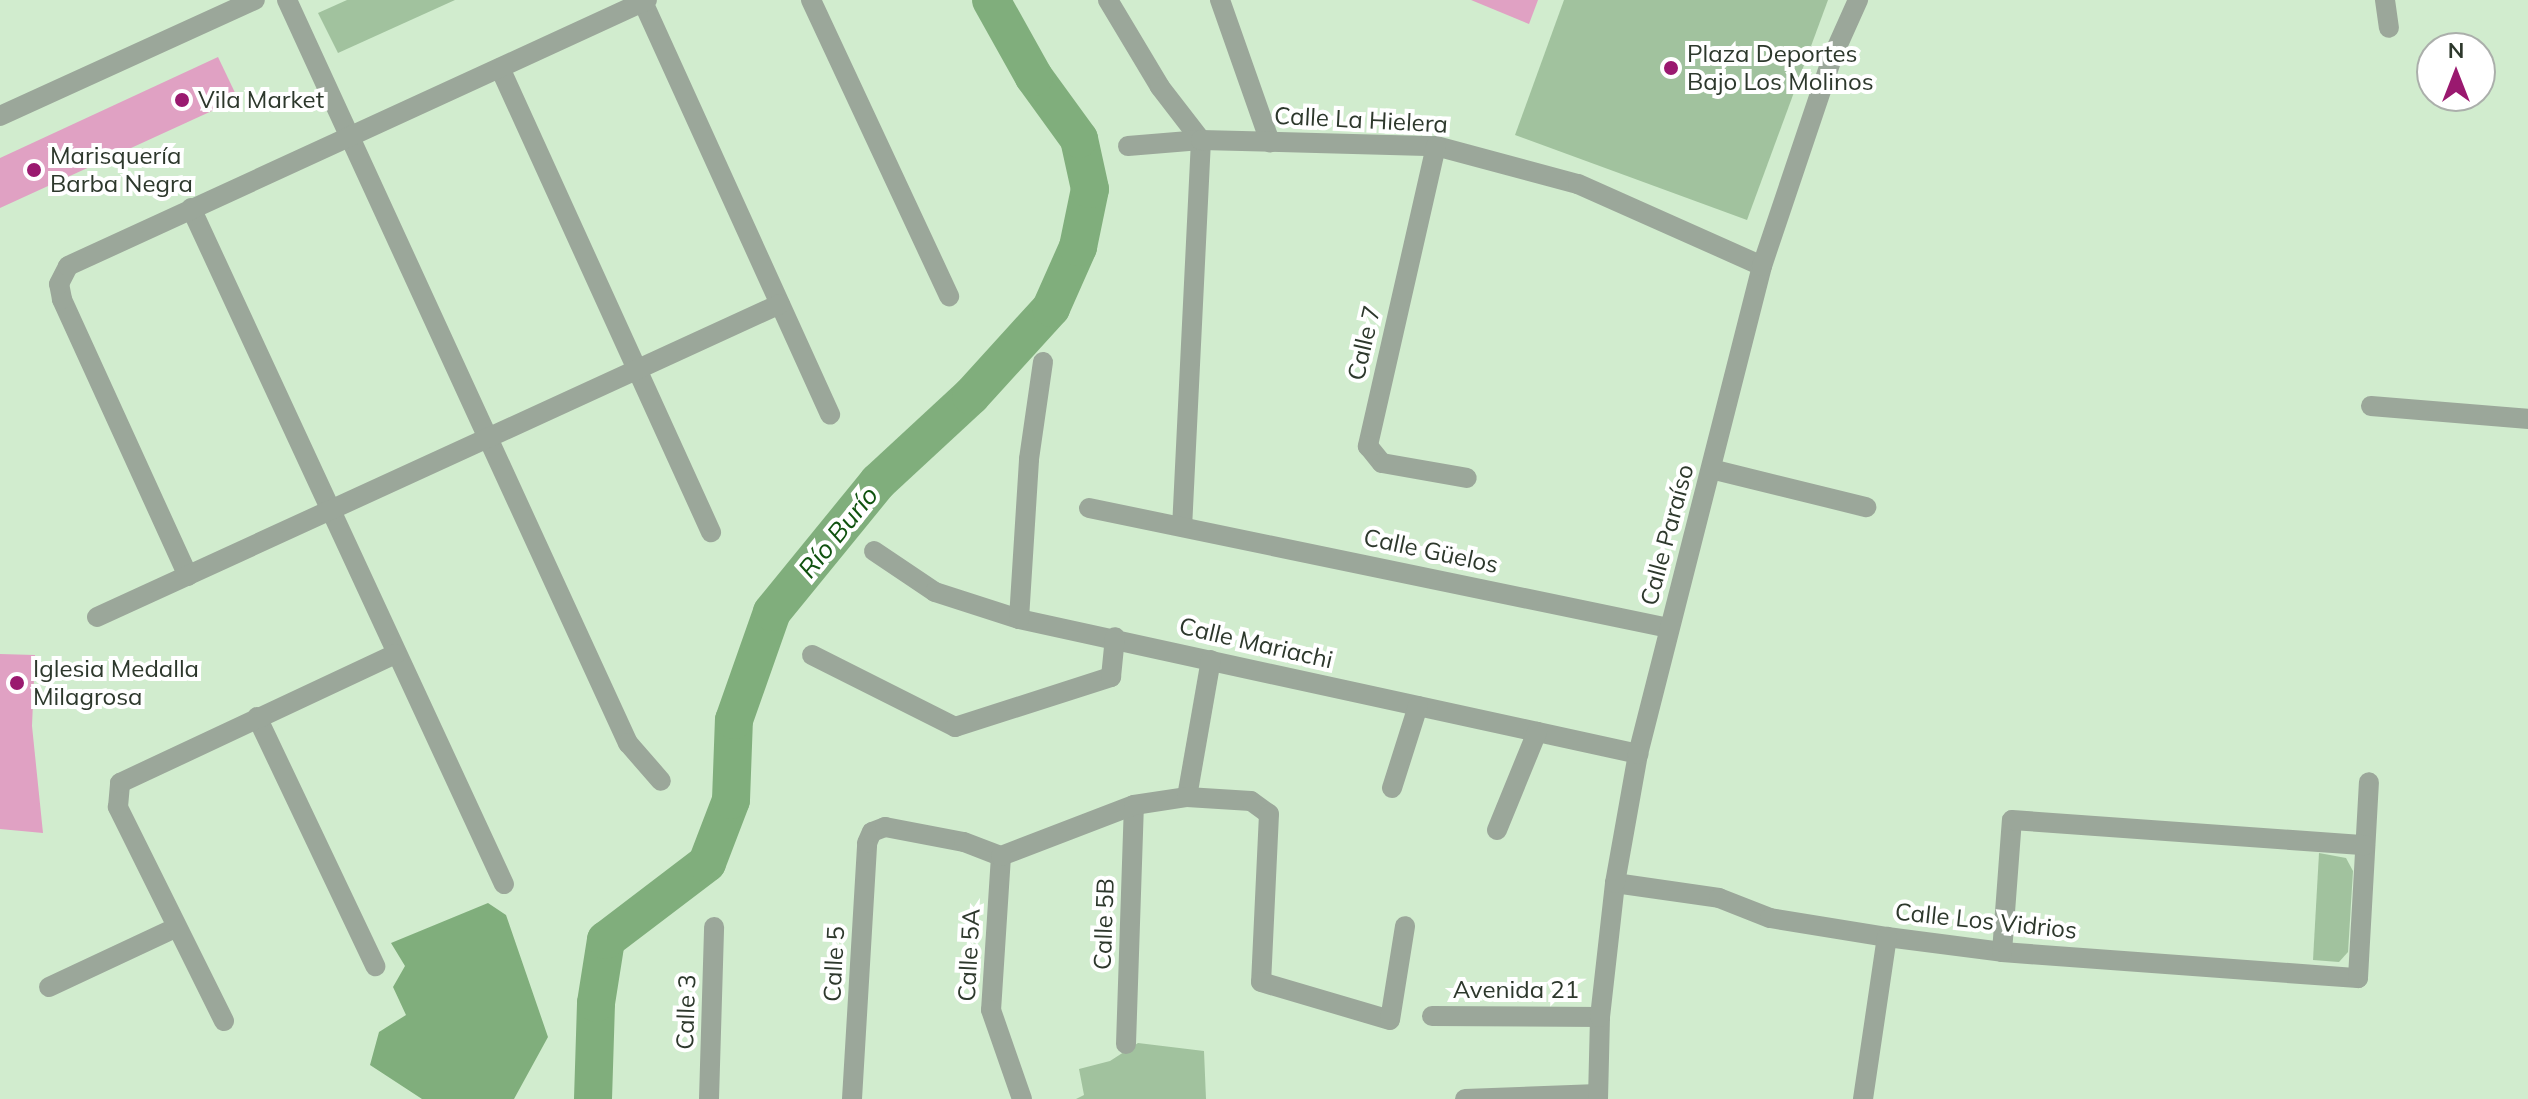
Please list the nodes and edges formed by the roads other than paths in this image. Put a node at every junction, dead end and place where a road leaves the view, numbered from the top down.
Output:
1 (255, 0) edge
2 (287, 0) edge
3 (811, 0) edge
4 (1108, 0) edge
5 (1220, 0) edge
6 (1858, 0) edge
7 (2385, 0) edge
8 (645, 1) edge
9 (2389, 28) dead end
10 (500, 68) junction
11 (0, 116) edge
12 (348, 135) junction
13 (1201, 140) junction
14 (1270, 142) junction
15 (1128, 146) dead end
16 (1436, 146) junction
17 (191, 208) junction
18 (1762, 266) junction
19 (949, 296) dead end
20 (780, 304) junction
21 (1043, 362) dead end
22 (638, 371) junction
23 (2371, 406) dead end
24 (830, 415) dead end
25 (2528, 419) edge
26 (486, 440) junction
27 (1711, 469) junction
28 (1467, 478) dead end
29 (1866, 507) dead end
30 (1089, 508) dead end
31 (329, 511) junction
32 (1182, 524) junction
33 (711, 532) dead end
34 (874, 551) dead end
35 (188, 576) junction
36 (97, 617) dead end
37 (1019, 619) junction
38 (1669, 628) junction
39 (1115, 637) junction
40 (395, 654) junction
41 (812, 655) dead end
42 (1211, 660) junction
43 (1418, 706) junction
44 (257, 717) junction
45 (1537, 732) junction
46 (1638, 754) junction
47 (661, 781) dead end
48 (2369, 782) dead end
49 (1392, 788) dead end
50 (1187, 797) junction
51 (1134, 805) junction
52 (1497, 830) dead end
53 (2365, 845) junction
54 (1001, 856) junction
55 (1615, 883) junction
56 (504, 884) dead end
57 (1405, 926) dead end
58 (177, 927) junction
59 (714, 927) dead end
60 (1887, 937) junction
61 (2002, 952) junction
62 (375, 966) dead end
63 (49, 987) dead end
64 (1432, 1016) dead end
65 (1600, 1017) junction
66 (224, 1021) dead end
67 (1126, 1044) dead end
68 (1598, 1097) edge
69 (709, 1099) edge
70 (852, 1099) edge
71 (1022, 1099) edge
72 (1465, 1099) edge
73 (1863, 1099) edge

1 - 11 street
2 - 12 street
3 - 19 street
4 - 13 street
5 - 14 street
6 - 18 street, Calle Paraíso
7 - 9 street
8 - 10 street
8 - 20 street
10 - 12 street
10 - 22 street
12 - 17 street
12 - 26 street
13 - 14 street, Calle La Hielera
13 - 15 street, Calle La Hielera
13 - 32 street
14 - 16 street, Calle La Hielera
16 - 18 street, Calle La Hielera
16 - 28 street, Calle 7
17 - 31 street
17 - 35 street
18 - 27 street, Calle Paraíso
20 - 22 street
20 - 24 street
21 - 37 street
22 - 26 street
22 - 33 street
23 - 25 street
26 - 31 street
26 - 47 street
27 - 29 street
27 - 38 street, Calle Paraíso
30 - 32 street, Calle Güelos
31 - 35 street
31 - 40 street
32 - 38 street, Calle Güelos
34 - 37 street, Calle Mariachi
35 - 36 street
37 - 39 street, Calle Mariachi
38 - 46 street, Calle Paraíso
39 - 41 street
39 - 42 street, Calle Mariachi
40 - 44 street
40 - 56 street
42 - 43 street, Calle Mariachi
42 - 50 street
43 - 45 street, Calle Mariachi
43 - 49 street
44 - 58 street
44 - 62 street
45 - 46 street, Calle Mariachi
45 - 52 street
46 - 55 street, Calle Paraíso
48 - 53 street
50 - 51 street
50 - 57 street
51 - 54 street
51 - 67 street, Calle 5B
53 - 61 street
53 - 61 street, Calle Los Vidrios
54 - 70 street, Calle 5
54 - 71 street, Calle 5A
55 - 60 street, Calle Los Vidrios
55 - 65 street, Calle Paraíso
58 - 63 street
58 - 66 street
59 - 69 street, Calle 3
60 - 61 street, Calle Los Vidrios
60 - 73 street
64 - 65 street, Avenida 21
65 - 68 street, Calle Paraíso
68 - 72 street

